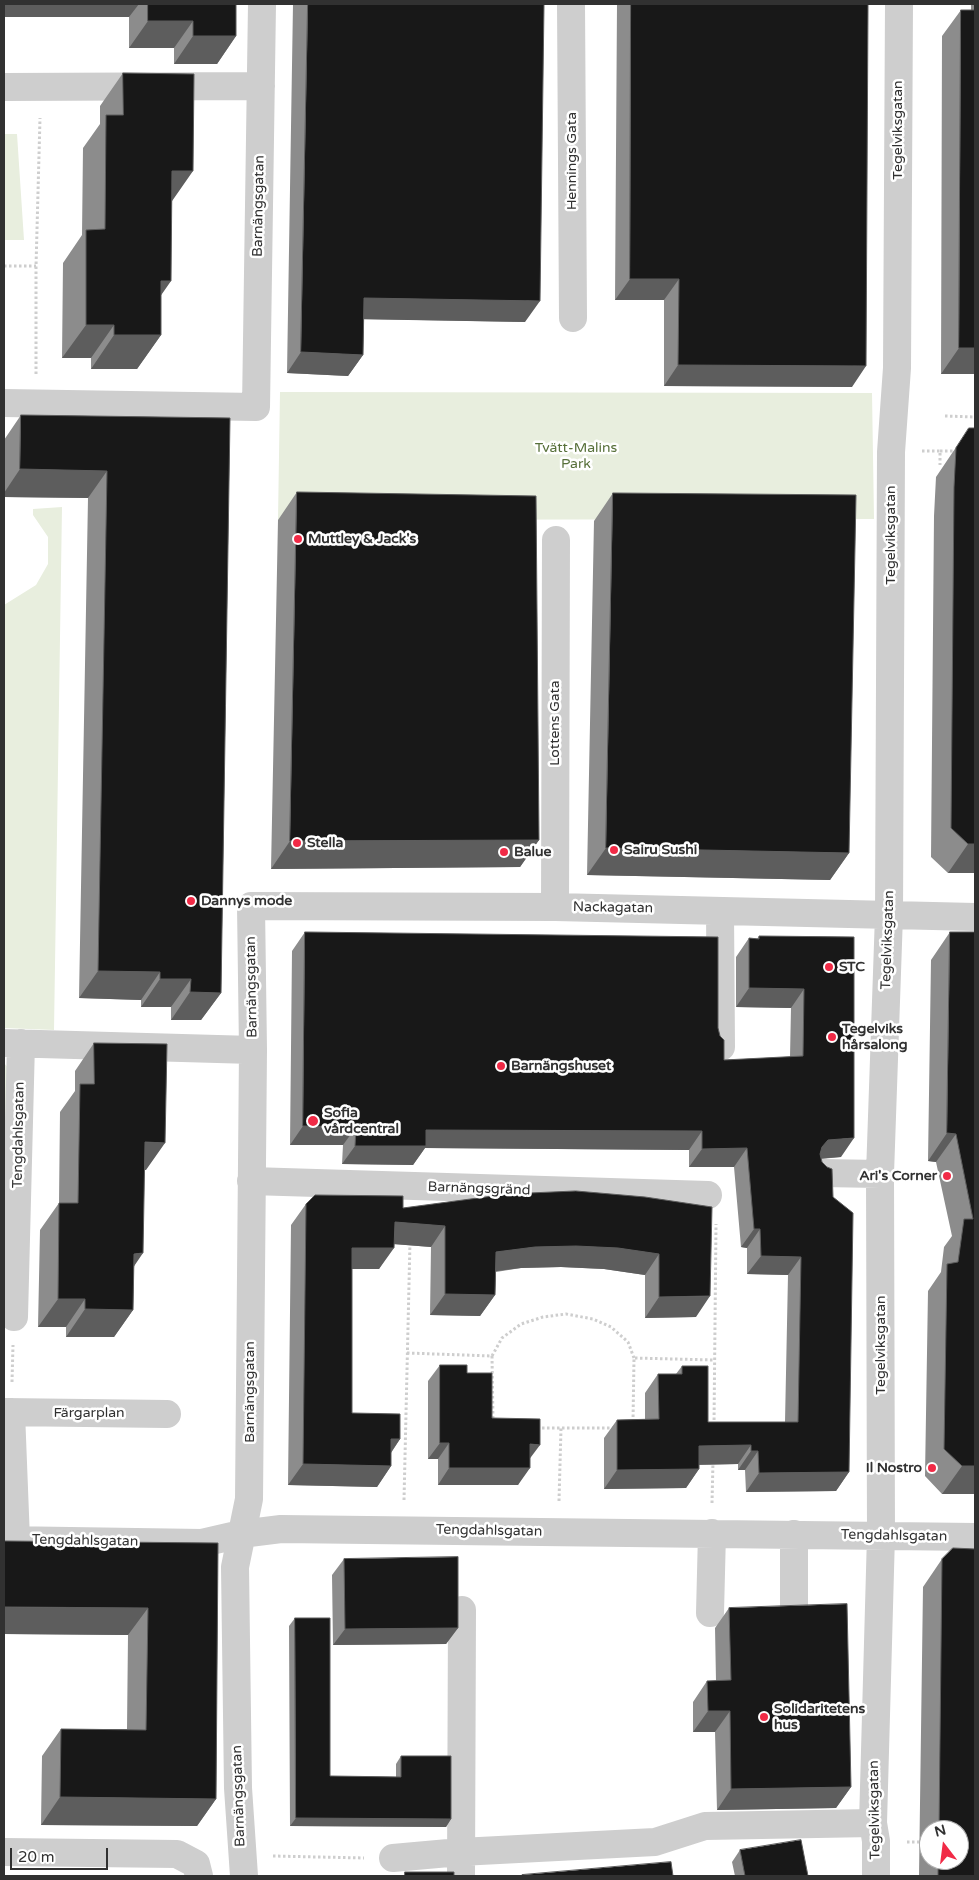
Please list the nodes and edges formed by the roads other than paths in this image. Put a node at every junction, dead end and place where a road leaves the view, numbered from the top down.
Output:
1 (262, 4) edge
2 (571, 4) edge
3 (899, 4) edge
4 (261, 86) junction
5 (4, 87) edge
6 (573, 318) dead end
7 (4, 402) edge
8 (556, 540) dead end
9 (250, 906) joint
10 (554, 906) junction
11 (720, 911) junction
12 (889, 915) junction
13 (975, 917) edge
14 (12, 1043) edge
15 (721, 1047) edge
16 (253, 1050) junction
17 (822, 1173) edge
18 (880, 1174) junction
19 (251, 1181) junction
20 (708, 1195) dead end
21 (14, 1317) road end
22 (7, 1412) edge
23 (166, 1414) dead end
24 (712, 1533) junction
25 (241, 1534) junction
26 (794, 1534) junction
27 (882, 1535) junction
28 (975, 1537) edge
29 (10, 1540) edge
30 (794, 1608) edge
31 (462, 1610) dead end
32 (710, 1613) dead end
33 (873, 1823) junction
34 (4, 1852) edge
35 (393, 1858) road end
36 (461, 1864) edge
37 (243, 1866) edge
38 (199, 1876) edge
39 (876, 1876) edge

1 - 4 street, Barnängsgatan
2 - 6 street, Hennings Gata
3 - 12 street, Tegelviksgatan
4 - 5 street
4 - 7 street, Barnängsgatan
8 - 10 street, Lottens Gata
9 - 10 street, Nackagatan
9 - 16 street, Barnängsgatan
10 - 11 street, Nackagatan
11 - 12 street, Nackagatan
11 - 15 street
12 - 13 street, Nackagatan
12 - 18 street, Tegelviksgatan
14 - 16 street
14 - 21 street, Tengdahlsgatan
16 - 19 street, Barnängsgatan
17 - 18 street
18 - 27 street, Tegelviksgatan
19 - 20 street, Barnängsgränd
19 - 25 street, Barnängsgatan
22 - 23 street, Färgarplan
22 - 29 street
24 - 25 street, Tengdahlsgatan
24 - 26 street, Tengdahlsgatan
24 - 32 street
25 - 29 street, Tengdahlsgatan
25 - 37 street, Barnängsgatan
26 - 27 street, Tengdahlsgatan
26 - 30 street
27 - 28 street, Tengdahlsgatan
27 - 33 street, Tegelviksgatan
31 - 36 street
33 - 36 street
33 - 39 street, Tegelviksgatan
34 - 38 street
35 - 36 street

